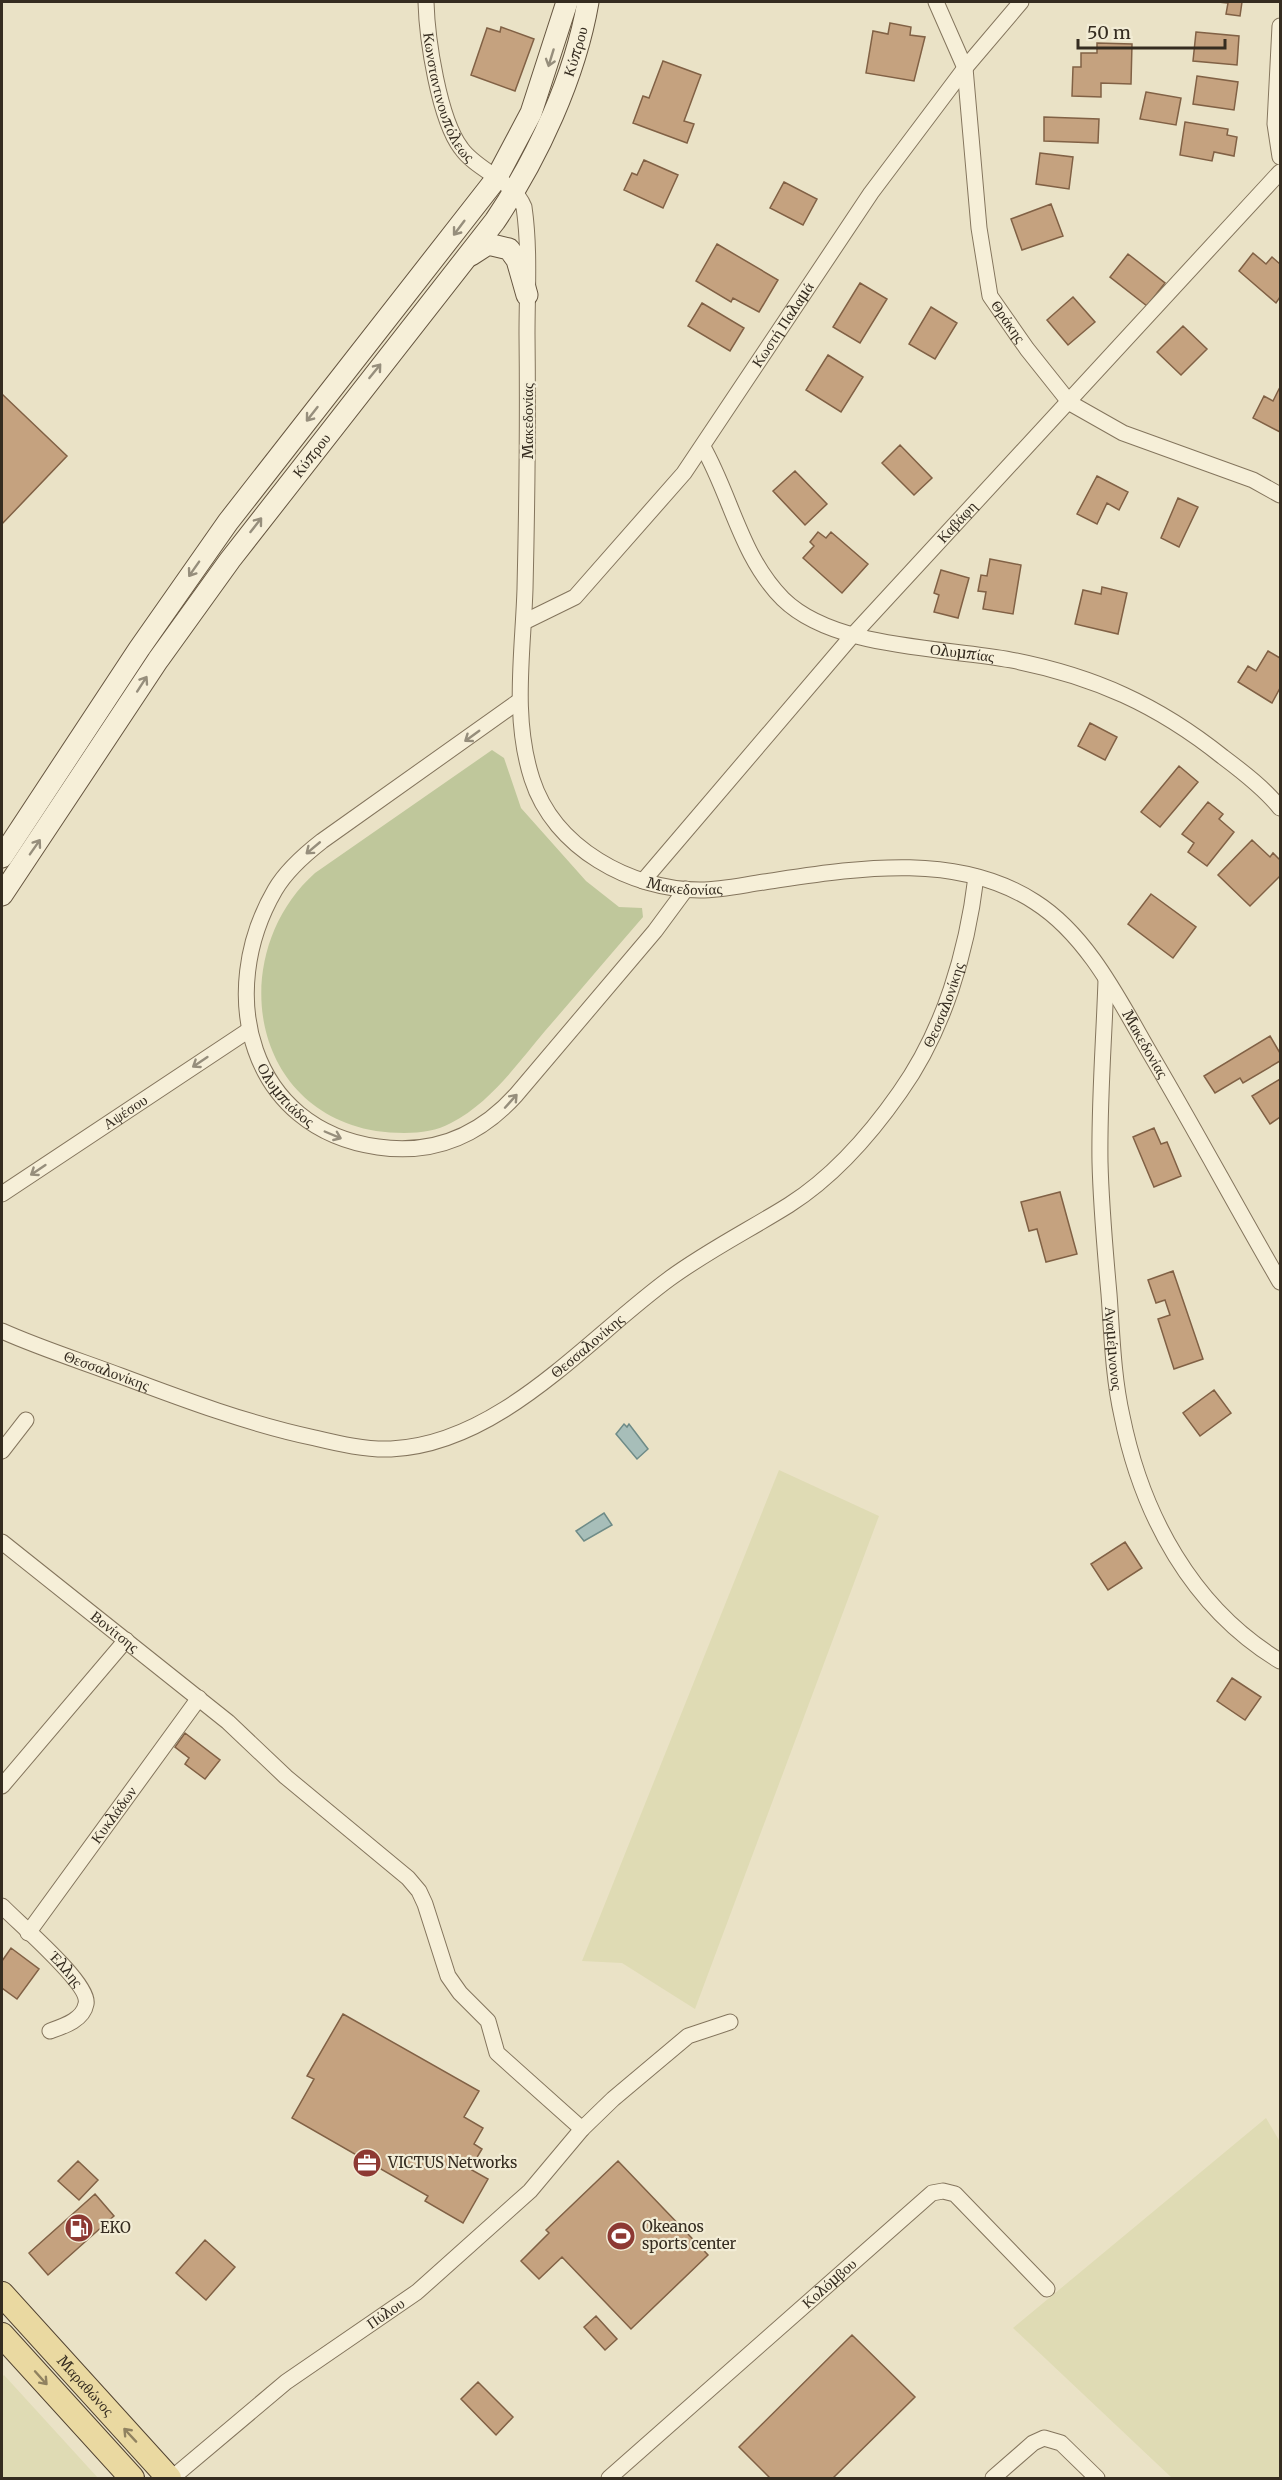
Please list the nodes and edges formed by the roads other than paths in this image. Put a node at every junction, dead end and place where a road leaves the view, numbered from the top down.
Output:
1 (426, 2) edge
2 (567, 2) edge
3 (588, 2) edge
4 (936, 2) edge
5 (1021, 2) edge
6 (1281, 26) edge
7 (964, 68) junction
8 (1281, 157) edge
9 (1281, 172) edge
10 (496, 179) junction
11 (515, 192) junction
12 (468, 256) junction
13 (527, 295) junction
14 (1070, 403) junction
15 (703, 447) junction
16 (1281, 495) edge
17 (524, 622) junction
18 (852, 636) junction
19 (519, 701) junction
20 (1281, 808) edge
21 (2, 856) edge
22 (976, 877) junction
23 (643, 881) junction
24 (686, 889) junction
25 (2, 895) edge
26 (1106, 980) junction
27 (249, 1030) junction
28 (2, 1194) edge
29 (1281, 1282) edge
30 (2, 1331) edge
31 (26, 1420) dead end
32 (2, 1451) edge
33 (2, 1542) edge
34 (126, 1640) junction
35 (1281, 1661) edge
36 (200, 1698) junction
37 (2, 1786) edge
38 (2, 1906) edge
39 (28, 1933) junction
40 (730, 2022) dead end
41 (50, 2031) dead end
42 (582, 2129) junction
43 (1047, 2289) dead end
44 (2, 2294) edge
45 (2, 2335) edge
46 (132, 2478) edge
47 (171, 2478) edge
48 (609, 2478) edge
49 (993, 2478) edge
50 (1097, 2478) edge

1 - 10 street, Κωνσταντινουπόλεως
2 -> 10 main road, Κύπρου
3 - 11 main road, Κύπρου
4 - 7 street, Θράκης
5 - 7 street, Κωστή Παλαμά
6 - 8 street
7 - 14 street, Θράκης
7 - 15 street, Κωστή Παλαμά
9 - 14 street, Καβάφη
10 - 11 street
10 -> 21 main road, Κύπρου
11 - 12 main road, Κύπρου
11 - 13 street, Μακεδονίας
12 - 13 main road
25 -> 12 main road, Κύπρου
13 - 17 street, Μακεδονίας
14 - 16 street, Θράκης
14 - 18 street, Καβάφη
15 - 17 street, Κωστή Παλαμά
15 - 18 street, Ολυμπίας
17 - 19 street, Μακεδονίας
18 - 20 street, Ολυμπίας
18 - 23 street, Καβάφη
19 - 23 street, Μακεδονίας
19 -> 27 street, Ολυμπιάδος
22 - 24 street, Μακεδονίας
22 - 26 street, Μακεδονίας
22 - 30 street, Θεσσαλονίκης
23 - 24 street, Μακεδονίας
27 -> 24 street, Ολυμπιάδος
26 - 29 street, Μακεδονίας
26 - 35 street, Αγαμέμνονος
27 -> 28 street, Αψέσου
31 - 32 street
33 - 34 street, Βονίτσης
34 - 36 street, Βονίτσης
34 - 37 street
36 - 39 street, Κυκλάδων
36 - 42 street, Βονίτσης
38 - 39 street, Έλλης
39 - 41 street, Έλλης
40 - 42 street, Πύλου
42 - 47 street, Πύλου
43 - 48 street, Κολόμβου
47 -> 44 main road, Μαραθώνος
45 -> 46 main road, Μαραθώνος
49 - 50 street

